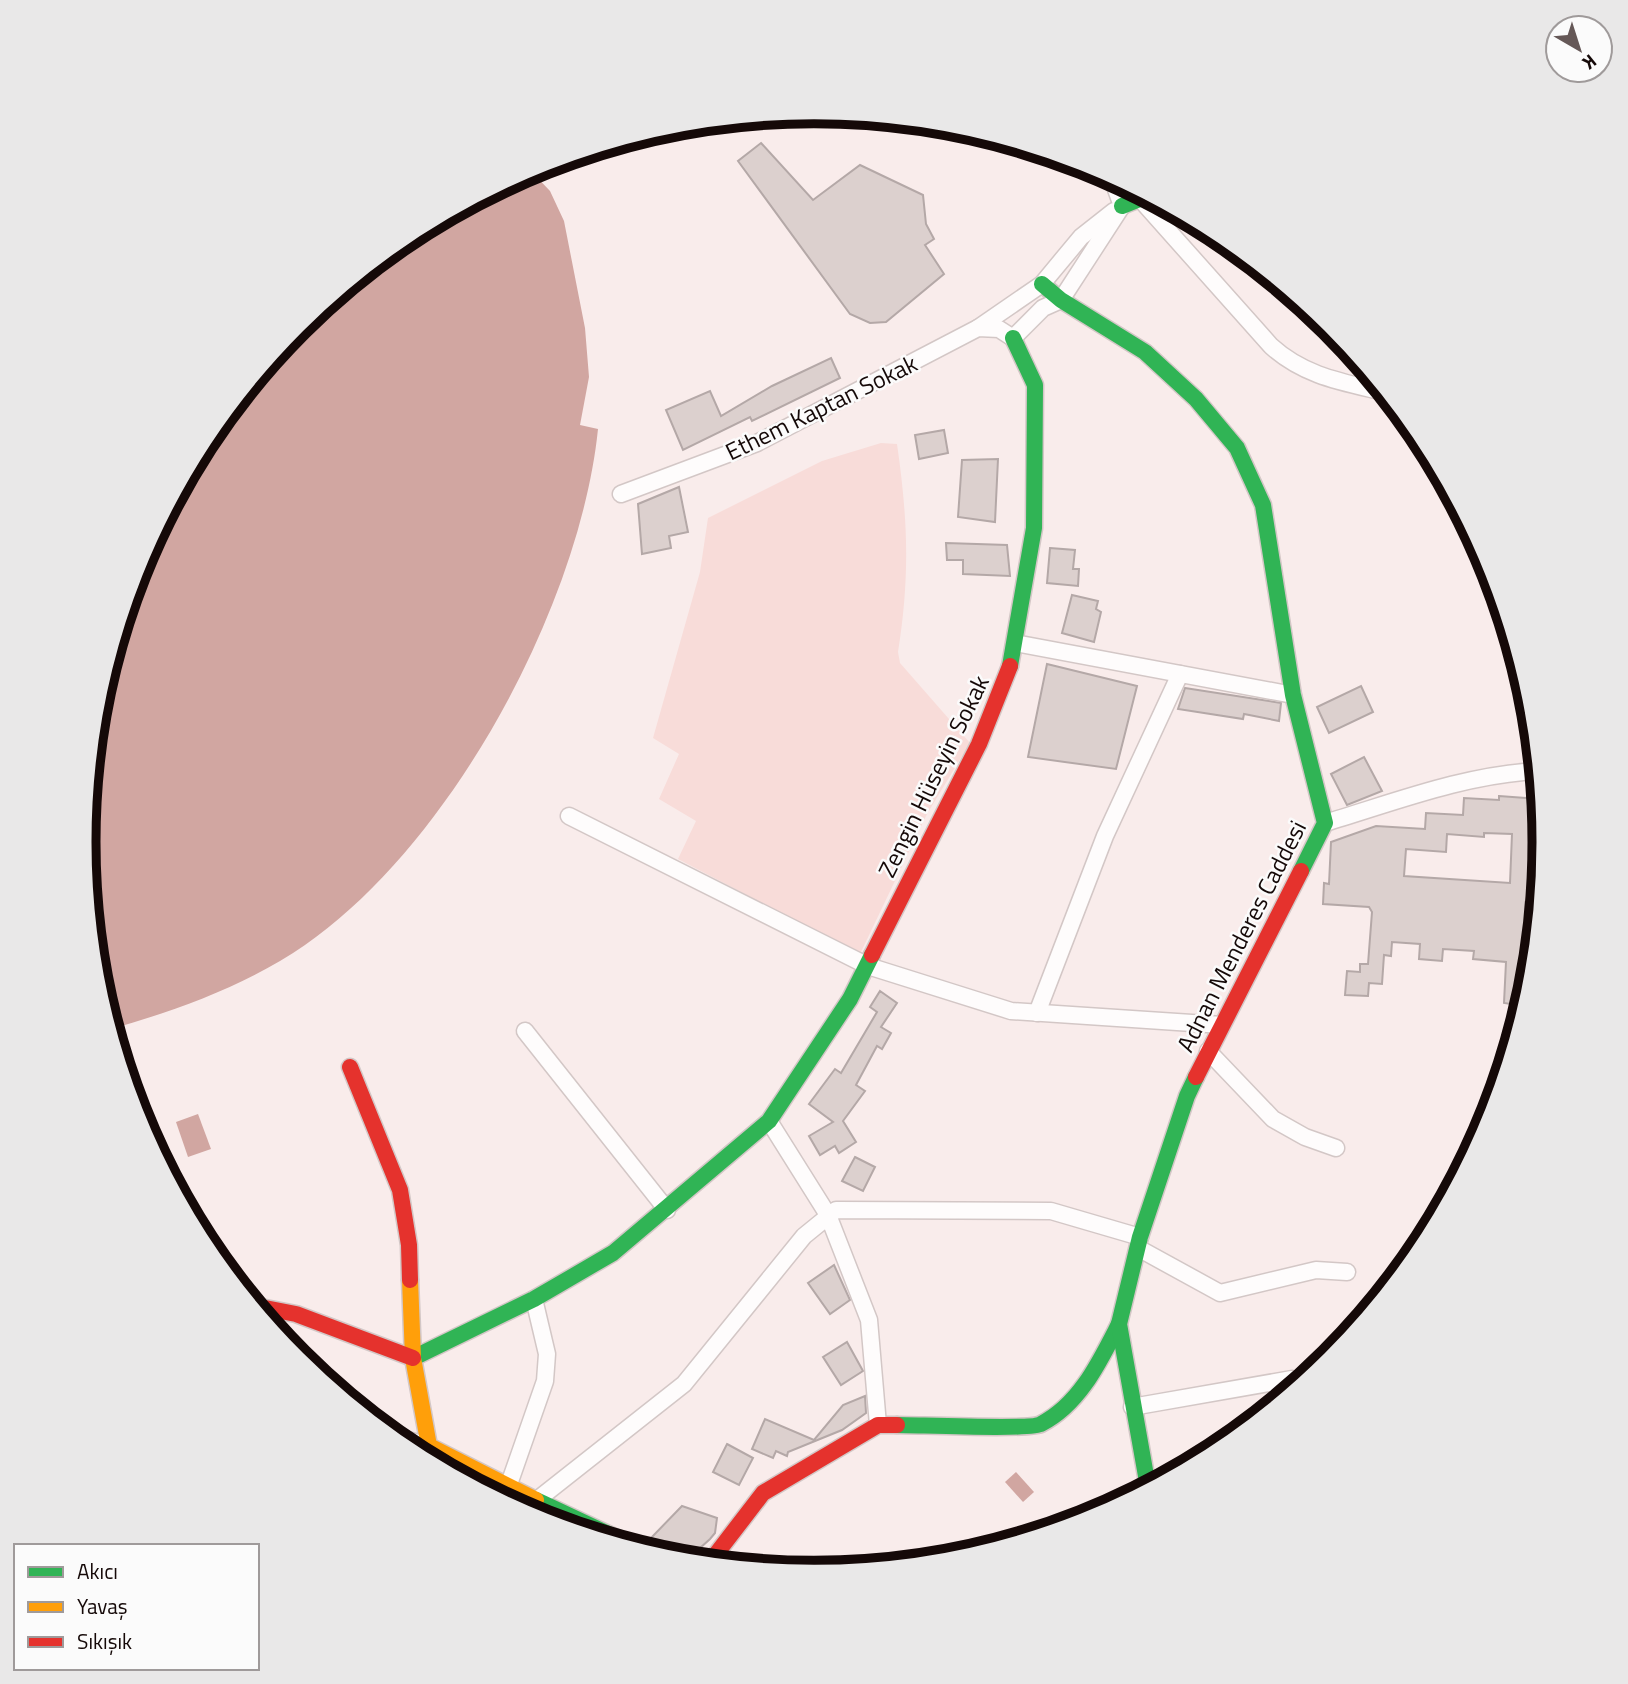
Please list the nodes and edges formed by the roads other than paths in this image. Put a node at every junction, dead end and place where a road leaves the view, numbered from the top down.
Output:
1 (1117, 192) edge
2 (1136, 201) edge
3 (1122, 206) junction
4 (1155, 210) edge
5 (1042, 284) junction
6 (1061, 300) junction
7 (978, 328) junction
8 (1013, 338) junction
9 (1370, 388) edge
10 (621, 494) dead end
11 (1015, 643) junction
12 (1180, 674) junction
13 (1293, 695) junction
14 (1528, 772) edge
15 (569, 816) dead end
16 (1325, 823) junction
17 (868, 966) junction
18 (1037, 1013) junction
19 (1222, 1025) junction
20 (525, 1031) dead end
21 (1208, 1051) junction
22 (350, 1067) dead end
23 (769, 1121) junction
24 (1336, 1148) dead end
25 (667, 1210) junction
26 (828, 1215) junction
27 (1139, 1243) junction
28 (1347, 1272) dead end
29 (534, 1299) junction
30 (269, 1309) edge
31 (1119, 1324) junction
32 (413, 1358) junction
33 (1290, 1379) edge
34 (1132, 1407) junction
35 (878, 1425) junction
36 (424, 1445) edge
37 (429, 1446) junction
38 (1146, 1478) edge
39 (508, 1487) junction
40 (537, 1500) junction
41 (584, 1522) edge
42 (717, 1553) edge

1 - 3 street
2 - 3 street
3 - 5 street, Ethem Kaptan Sokak
3 - 6 street
4 - 9 street
5 - 6 street, Adnan Menderes Caddesi
5 - 7 street, Ethem Kaptan Sokak
6 - 8 street
6 - 13 street, Adnan Menderes Caddesi
7 - 8 street
7 - 10 street, Ethem Kaptan Sokak
8 - 11 street, Zengin Hüseyin Sokak
11 - 12 street
11 - 17 street, Zengin Hüseyin Sokak
12 - 13 street
12 - 18 street
13 - 16 street, Adnan Menderes Caddesi
14 - 16 street
15 - 17 street
16 - 19 street, Adnan Menderes Caddesi
17 - 18 street
17 - 23 street, Zengin Hüseyin Sokak
18 - 19 street
19 - 21 street, Adnan Menderes Caddesi
20 - 25 street
21 - 24 street
21 - 27 street, Adnan Menderes Caddesi
22 - 32 street
23 - 25 street, Zengin Hüseyin Sokak
23 - 26 street
25 - 29 street, Zengin Hüseyin Sokak
26 - 27 street
26 - 35 street
26 - 40 street
27 - 28 street
27 - 31 street, Adnan Menderes Caddesi
29 - 32 street, Zengin Hüseyin Sokak
29 - 39 street
30 - 32 street
31 - 34 street, Adnan Menderes Caddesi
31 - 35 street
32 - 37 street
33 - 34 street
34 - 38 street, Adnan Menderes Caddesi
35 - 42 street
36 - 37 street
37 - 39 street
39 - 40 street
40 - 41 street

